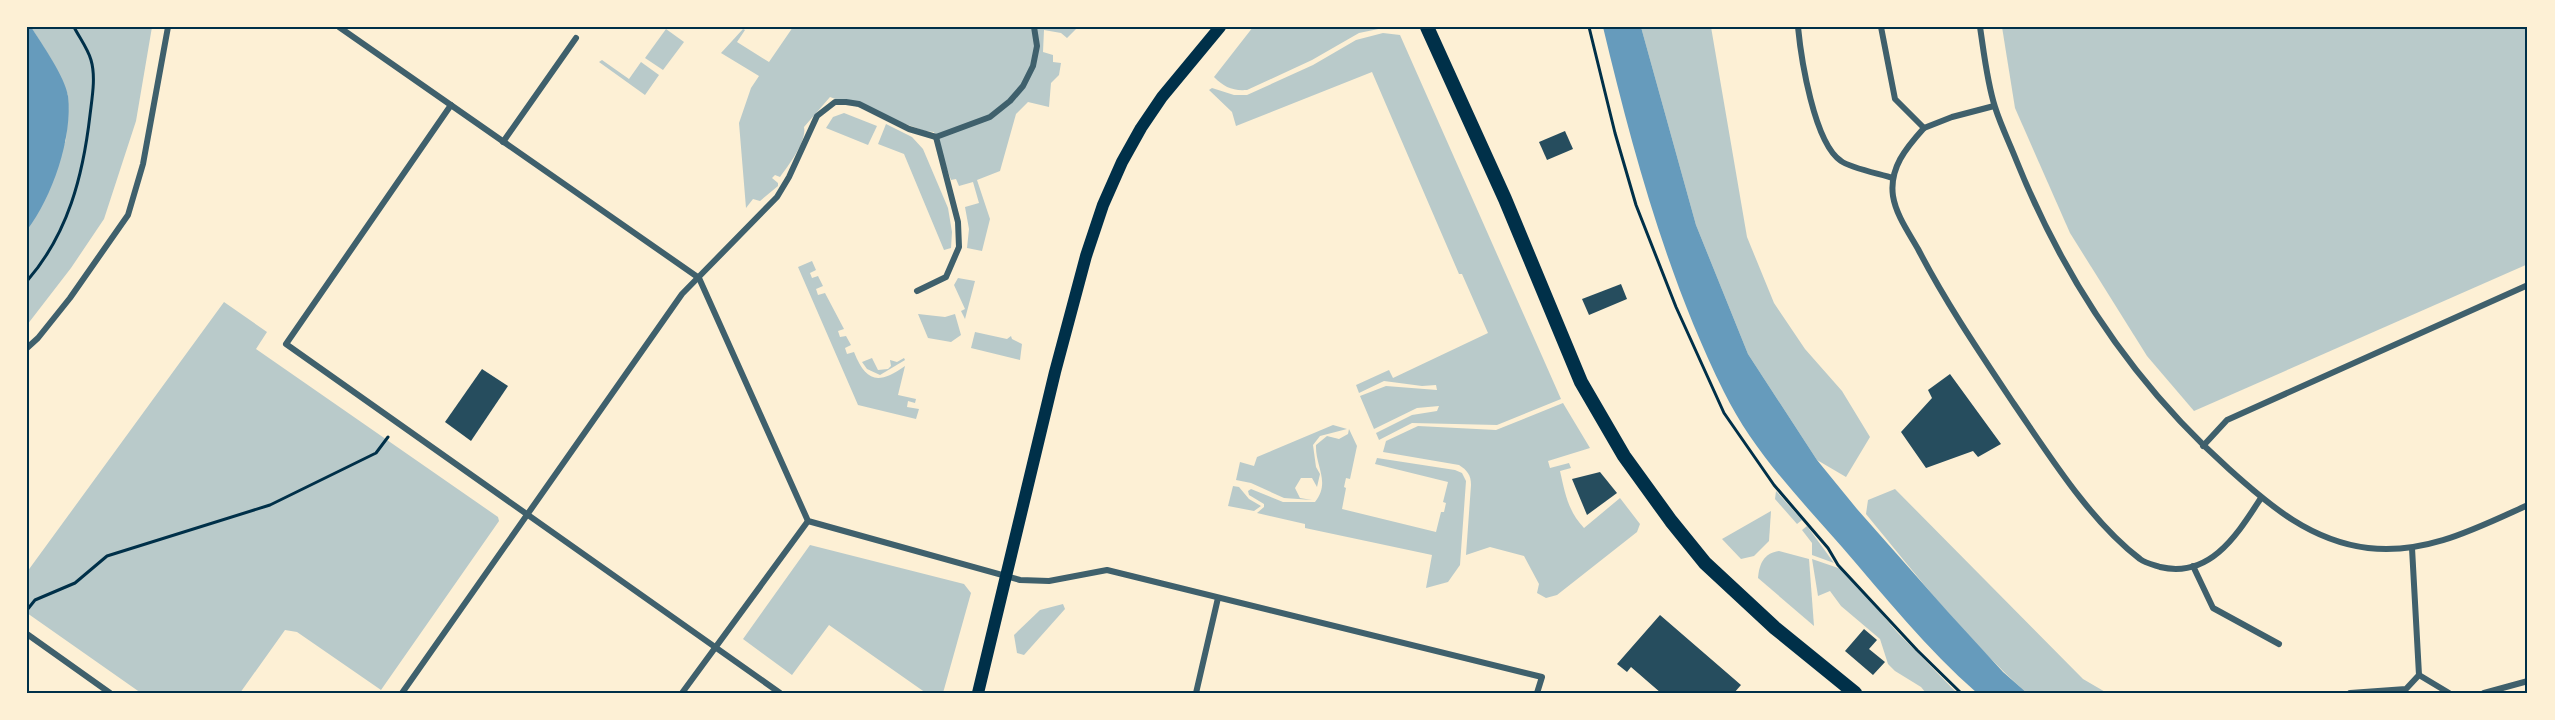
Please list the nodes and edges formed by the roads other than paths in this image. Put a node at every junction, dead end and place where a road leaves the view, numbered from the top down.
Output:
1 (168, 27) edge
2 (339, 27) edge
3 (1034, 27) edge
4 (1220, 27) edge
5 (1427, 27) edge
6 (1798, 27) edge
7 (1881, 27) edge
8 (1980, 27) edge
9 (576, 38) dead end
10 (451, 105) junction
11 (1994, 106) junction
12 (1924, 128) junction
13 (936, 136) junction
14 (503, 142) junction
15 (1893, 178) junction
16 (699, 278) junction
17 (2528, 285) edge
18 (917, 291) dead end
19 (27, 348) edge
20 (2203, 446) junction
21 (2261, 498) junction
22 (2528, 505) edge
23 (528, 513) junction
24 (808, 521) junction
25 (2412, 548) junction
26 (2193, 566) junction
27 (1006, 576) junction
28 (1218, 598) junction
29 (27, 634) edge
30 (2279, 644) dead end
31 (716, 646) junction
32 (2419, 675) junction
33 (2528, 681) edge
34 (110, 693) edge
35 (402, 693) edge
36 (682, 693) edge
37 (780, 693) edge
38 (978, 693) edge
39 (1196, 693) edge
40 (1538, 693) edge
41 (1855, 693) edge
42 (2350, 693) edge
43 (2449, 693) edge
44 (2484, 693) edge

1 - 19 street
2 - 10 street
3 - 13 street
4 - 27 main road
5 - 41 main road
6 - 15 street
7 - 12 street
8 - 11 street
9 - 14 street
10 - 14 street
10 - 23 street
11 - 12 street
11 - 20 street
12 - 15 street
13 - 16 street
13 - 18 street
14 - 16 street
15 - 26 street
16 - 23 street
16 - 24 street
17 - 20 street
20 - 21 street
21 - 25 street
21 - 26 street
22 - 25 street
23 - 31 street
23 - 35 street
24 - 27 street
24 - 31 street
25 - 32 street
26 - 30 street
27 - 28 street
27 - 38 main road
28 - 39 street
28 - 40 street
29 - 34 street
31 - 36 street
31 - 37 street
32 - 42 street
32 - 43 street
33 - 44 street

